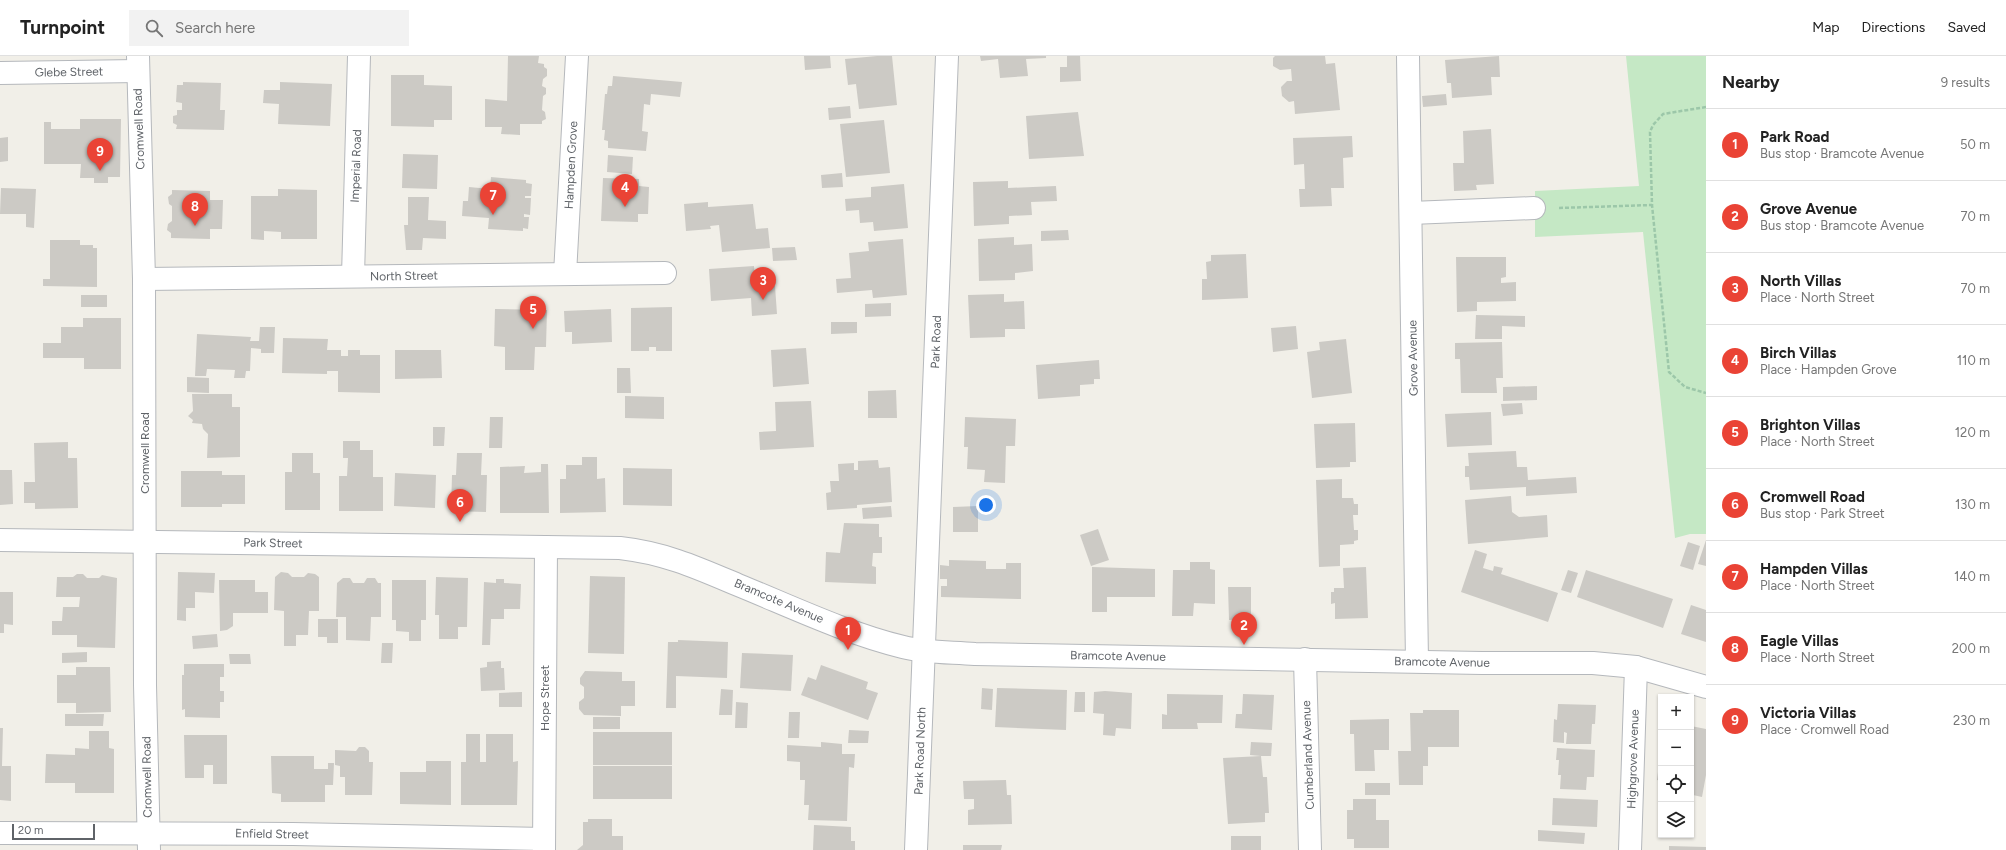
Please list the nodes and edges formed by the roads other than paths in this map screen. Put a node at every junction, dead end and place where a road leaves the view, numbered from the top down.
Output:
1 (359, 56) edge
2 (577, 56) edge
3 (946, 56) edge
4 (1408, 56) edge
5 (138, 64) edge
6 (0, 73) edge
7 (1534, 208) road end
8 (1411, 213) junction
9 (665, 272) dead end
10 (565, 274) junction
11 (353, 276) junction
12 (144, 279) junction
13 (0, 540) edge
14 (145, 542) junction
15 (546, 547) junction
16 (924, 651) junction
17 (1305, 659) junction
18 (1417, 661) junction
19 (1636, 667) junction
20 (1706, 687) edge
21 (0, 833) edge
22 (149, 841) edge
23 (544, 844) edge
24 (916, 850) edge
25 (1310, 850) edge
26 (1630, 850) edge

1 - 11 street, Imperial Road
2 - 10 street, Hampden Grove
3 - 16 street, Park Road
4 - 8 street, Grove Avenue
5 - 6 street, Glebe Street
5 - 12 street, Cromwell Road
7 - 8 street
8 - 18 street, Grove Avenue
9 - 10 street, North Street
10 - 11 street, North Street
11 - 12 street, North Street
12 - 14 street, Cromwell Road
13 - 14 street, Park Street
14 - 15 street, Park Street
14 - 22 street, Cromwell Road
15 - 16 street, Bramcote Avenue
15 - 23 street, Hope Street
16 - 17 street, Bramcote Avenue
16 - 24 street, Park Road North
17 - 18 street, Bramcote Avenue
17 - 25 street, Cumberland Avenue
18 - 19 street, Bramcote Avenue
19 - 20 street, Bramcote Avenue
19 - 26 street, Highgrove Avenue
21 - 22 street, Enfield Street
22 - 23 street, Enfield Street

